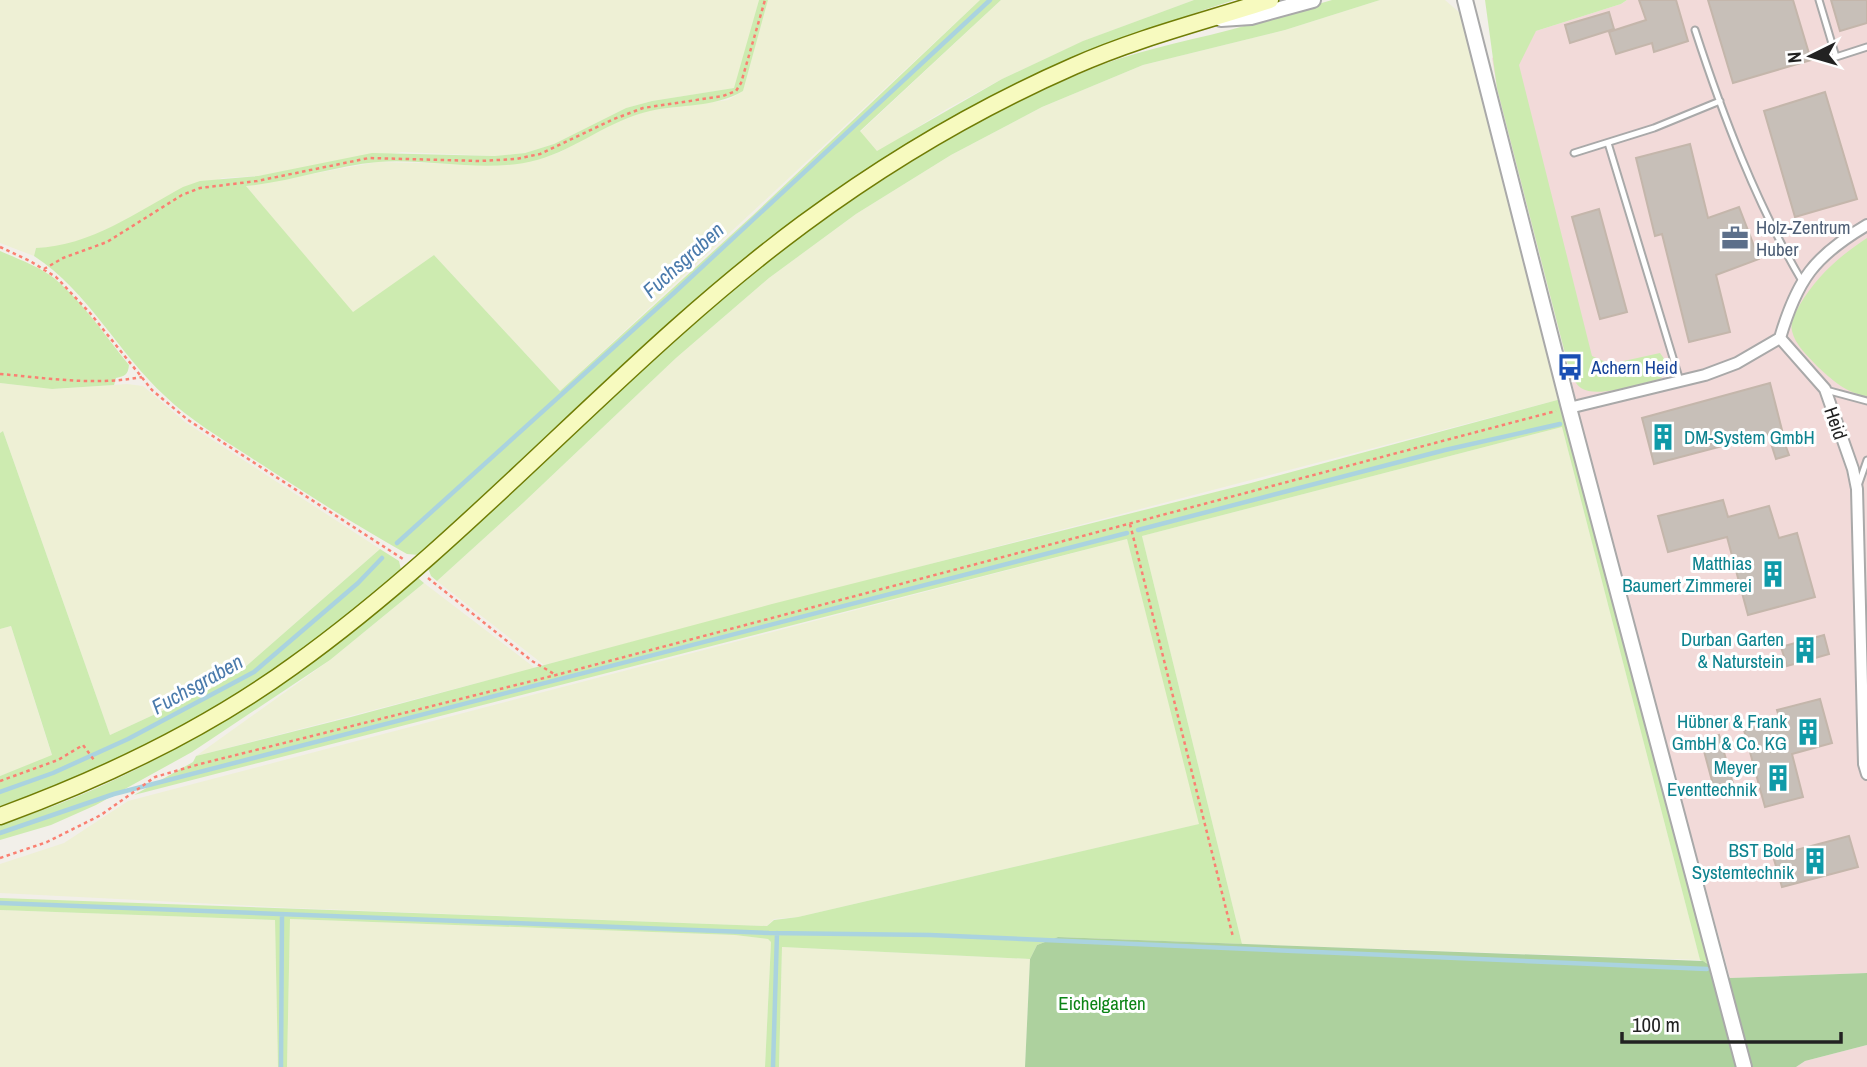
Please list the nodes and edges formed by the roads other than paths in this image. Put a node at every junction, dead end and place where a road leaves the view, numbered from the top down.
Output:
1 (1270, 0) edge
2 (1313, 0) edge
3 (1819, 0) edge
4 (1467, 5) edge
5 (1209, 20) junction
6 (1695, 30) dead end
7 (1867, 47) edge
8 (1720, 101) junction
9 (1608, 143) junction
10 (1574, 153) dead end
11 (1867, 225) edge
12 (1802, 281) junction
13 (1780, 338) junction
14 (1680, 381) junction
15 (1825, 389) junction
16 (1867, 401) edge
17 (1569, 408) junction
18 (1867, 460) edge
19 (1857, 489) junction
20 (1867, 775) edge
21 (0, 816) edge
22 (1744, 1067) edge

1 - 5 main road
2 - 5 street
3 - 7 lane
4 - 17 street
5 - 21 main road
6 - 8 lane
8 - 9 lane
8 - 12 lane
9 - 10 lane
9 - 14 lane
11 - 12 street
12 - 13 street
13 - 14 street
13 - 15 street, Heid
14 - 17 street
15 - 16 lane
15 - 19 street, Heid
17 - 22 street
18 - 19 lane
19 - 20 street, Heid

